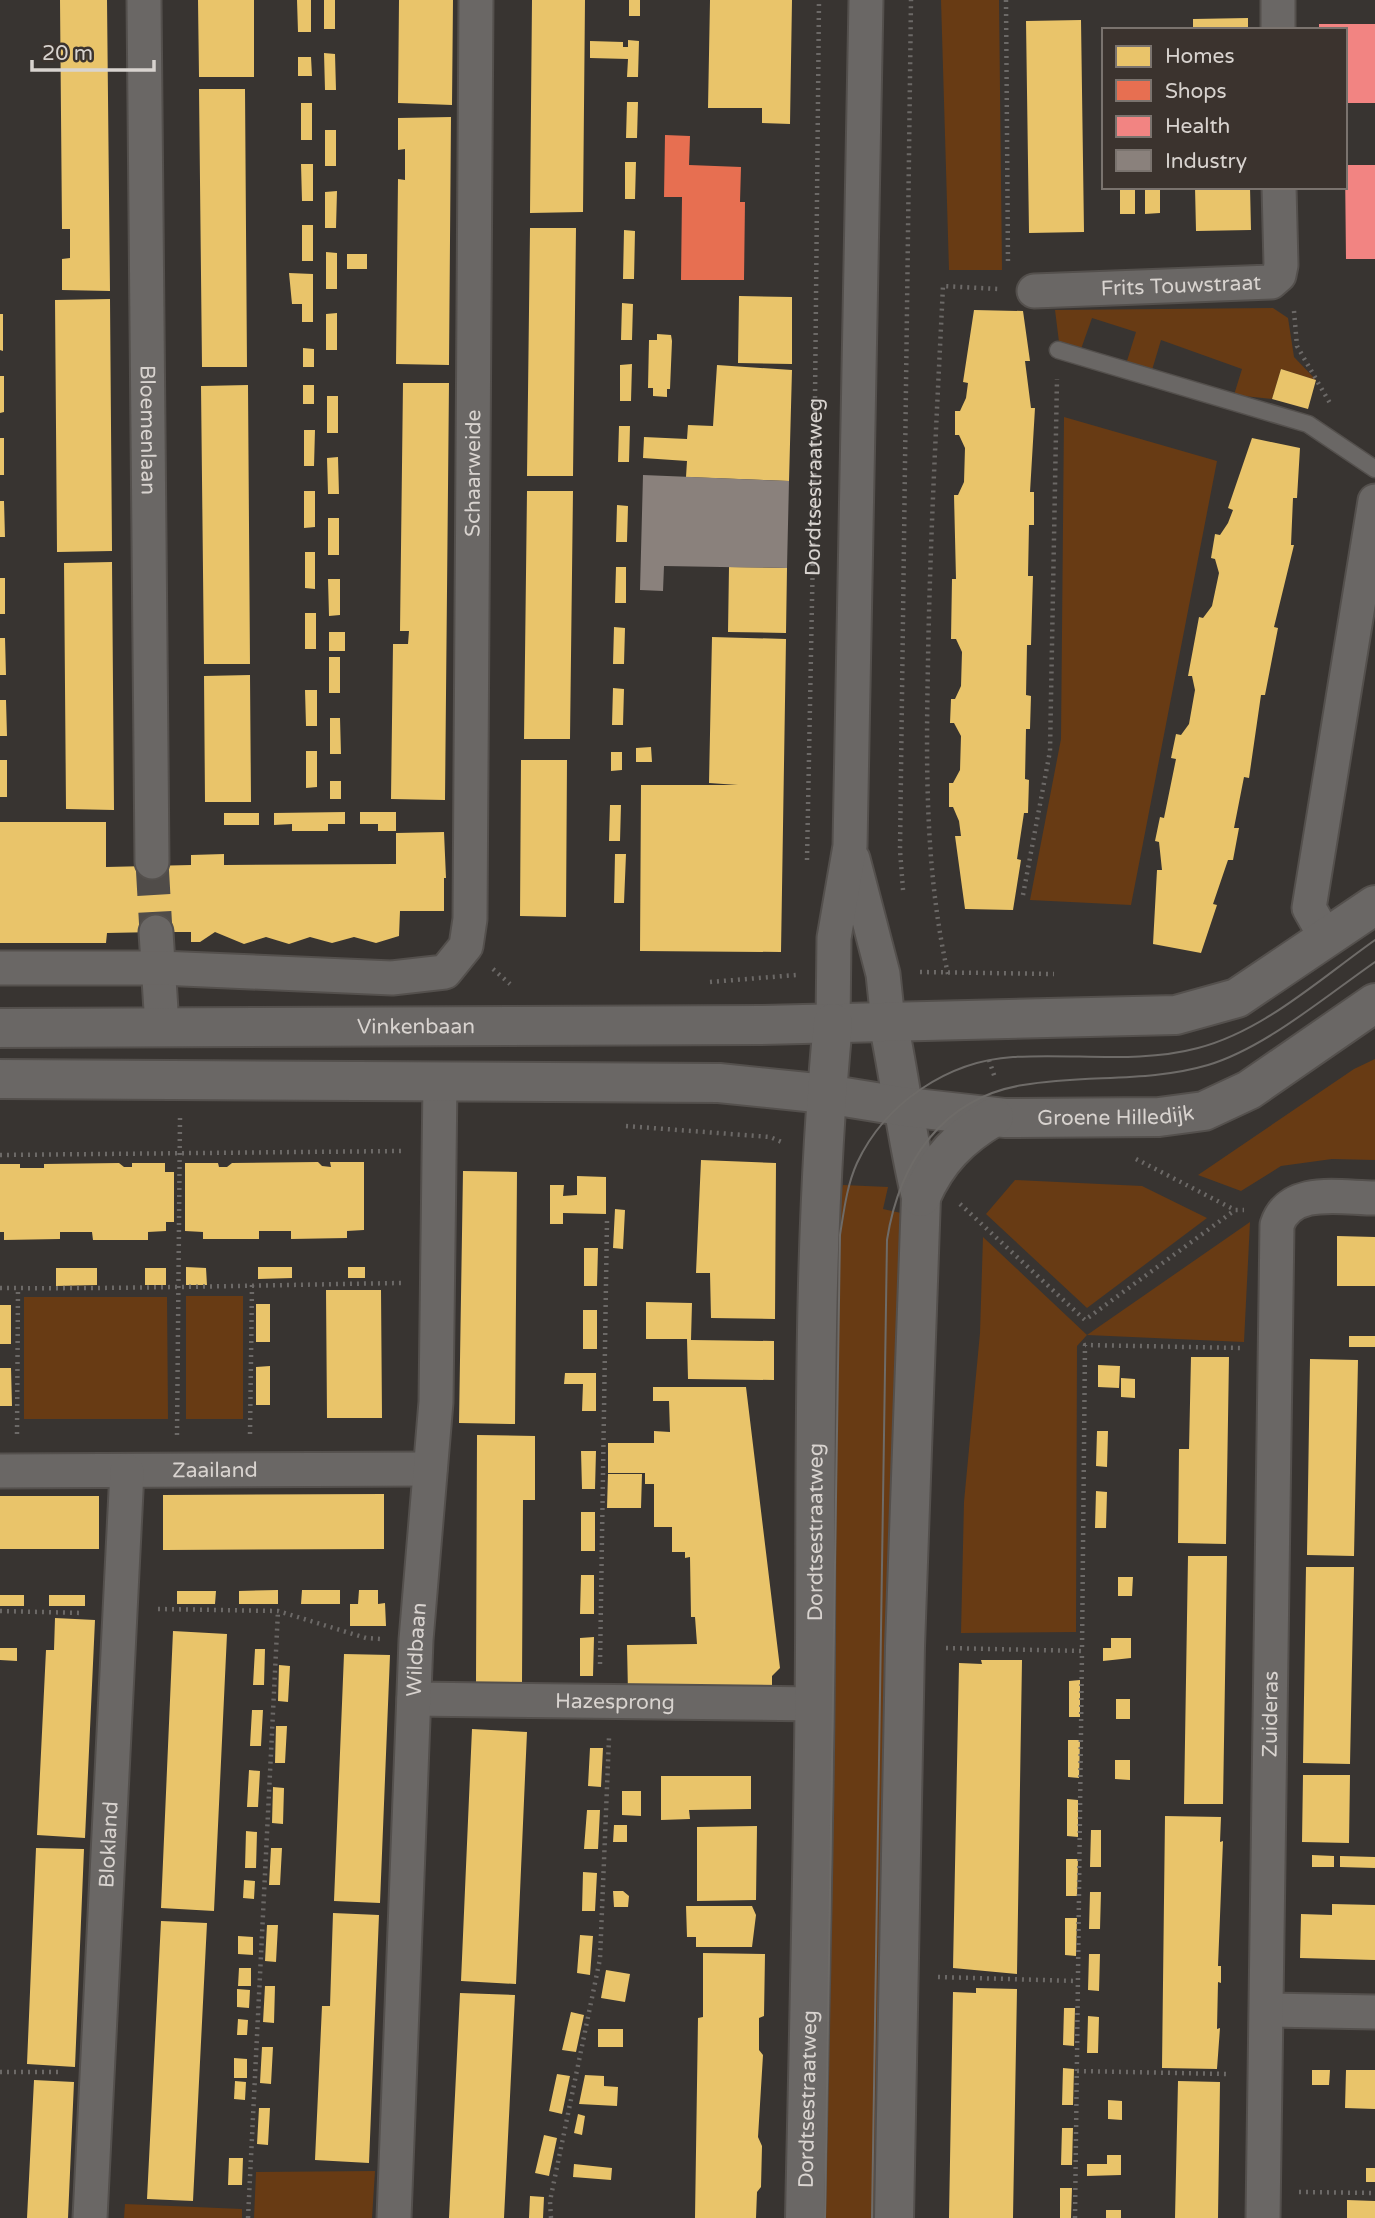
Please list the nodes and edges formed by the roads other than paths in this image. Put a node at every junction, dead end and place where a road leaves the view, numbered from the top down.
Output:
1 (144, 0) edge
2 (476, 0) edge
3 (866, 0) edge
4 (1278, 0) edge
5 (1278, 28) edge
6 (1279, 189) edge
7 (1021, 290) road end
8 (1058, 350) road end
9 (1375, 469) edge
10 (1375, 501) edge
11 (850, 846) junction
12 (152, 862) tunnel mouth
13 (1375, 905) edge
14 (156, 932) tunnel mouth
15 (1326, 938) junction
16 (0, 968) edge
17 (160, 968) junction
18 (1375, 1003) edge
19 (888, 1021) junction
20 (833, 1023) junction
21 (162, 1026) junction
22 (0, 1028) edge
23 (0, 1079) edge
24 (440, 1081) junction
25 (826, 1094) junction
26 (906, 1107) junction
27 (994, 1117) junction
28 (921, 1196) junction
29 (1375, 1198) edge
30 (430, 1469) junction
31 (9, 1471) edge
32 (127, 1471) junction
33 (414, 1699) junction
34 (815, 1704) junction
35 (1268, 2010) junction
36 (1375, 2012) edge
37 (1263, 2205) edge
38 (90, 2218) edge
39 (394, 2218) edge
40 (805, 2218) edge
41 (894, 2218) edge

1 - 12 street, Bloemenlaan
2 - 17 street, Schaarweide
3 - 11 street, Dordtsestraatweg
4 - 5 street
6 - 7 street, Frits Touwstraat
8 - 9 lane
10 - 15 street
11 - 19 street, Dordtsestraatweg
11 - 20 street, Dordtsestraatweg
13 - 15 street
14 - 17 street
15 - 19 street
16 - 17 street
17 - 21 street
18 - 27 street, Groene Hilledijk
19 - 20 street
19 - 26 street, Dordtsestraatweg
20 - 21 street, Vinkenbaan
20 - 25 street, Dordtsestraatweg
21 - 22 street, Vinkenbaan
23 - 24 street
24 - 25 street
24 - 30 street, Wildbaan
25 - 26 street, Groene Hilledijk
25 - 34 street, Dordtsestraatweg
26 - 27 street, Groene Hilledijk
26 - 28 street, Dordtsestraatweg
27 - 28 street, Dordtsestraatweg
28 - 41 street, Dordtsestraatweg
29 - 35 street, Zuideras
30 - 32 street, Zaailand
30 - 33 street, Wildbaan
31 - 32 street, Zaailand
32 - 38 street, Blokland
33 - 34 street, Hazesprong
33 - 39 street, Wildbaan
34 - 40 street, Dordtsestraatweg
35 - 36 street
35 - 37 street, Zuideras

